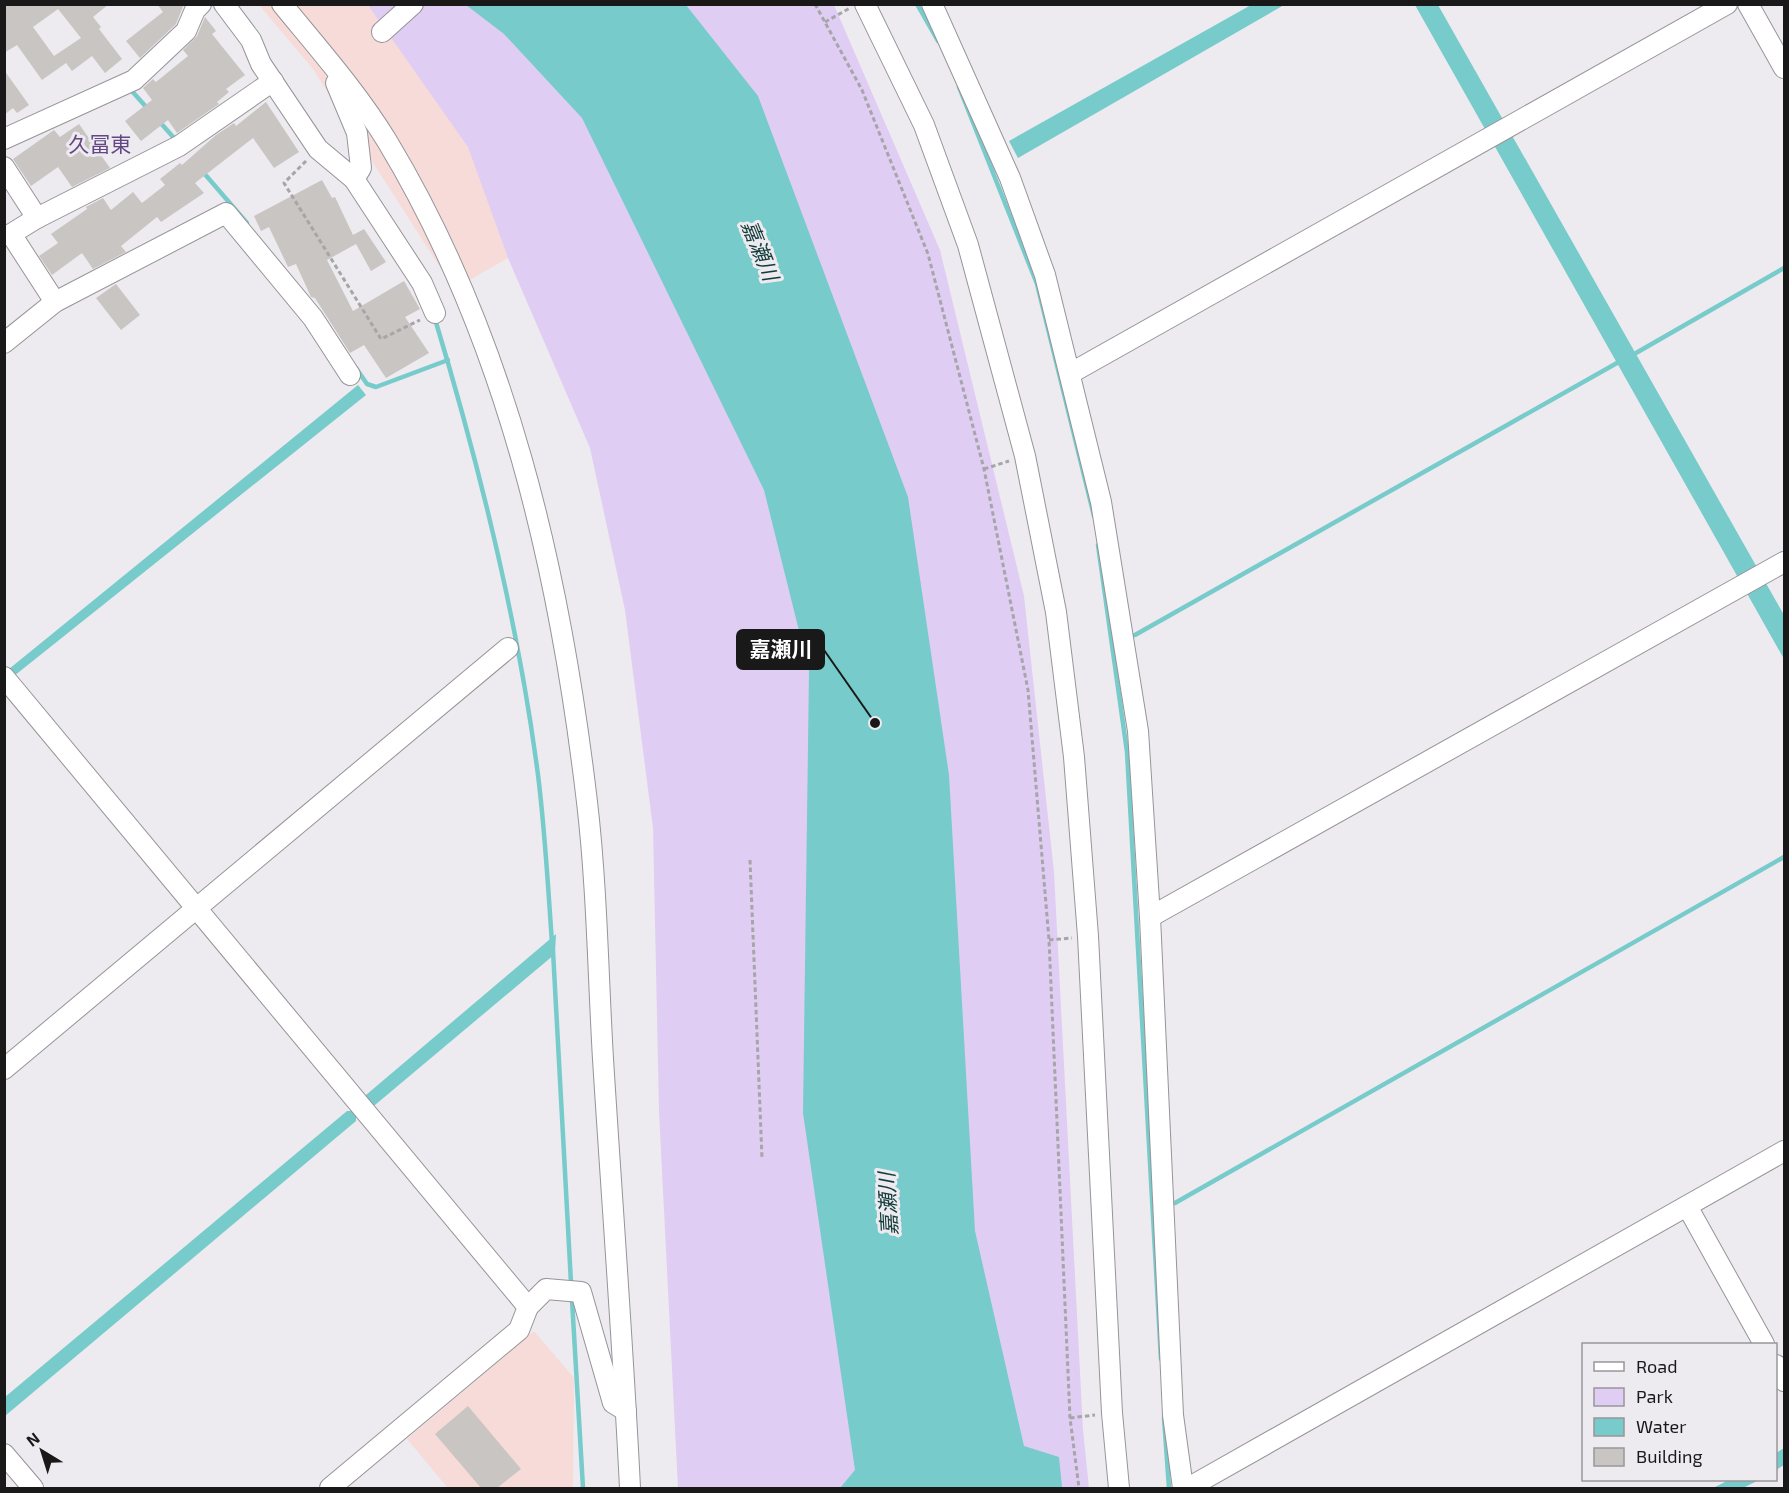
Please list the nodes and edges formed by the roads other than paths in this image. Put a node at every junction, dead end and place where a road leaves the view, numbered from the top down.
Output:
1 (201, 4) edge
2 (224, 4) edge
3 (282, 4) edge
4 (413, 4) edge
5 (865, 4) edge
6 (933, 4) edge
7 (1727, 4) edge
8 (1748, 4) edge
9 (382, 32) dead end
10 (1785, 68) edge
11 (338, 73) junction
12 (273, 81) junction
13 (4, 139) edge
14 (4, 167) edge
15 (354, 179) junction
16 (37, 218) junction
17 (55, 302) junction
18 (435, 313) road end
19 (4, 343) edge
20 (1071, 374) junction
21 (350, 375) dead end
22 (1785, 562) edge
23 (508, 648) dead end
24 (4, 677) edge
25 (197, 908) junction
26 (1150, 917) junction
27 (4, 1069) edge
28 (1785, 1151) edge
29 (1687, 1206) junction
30 (528, 1307) junction
31 (1763, 1343) edge
32 (1777, 1367) edge
33 (1785, 1381) edge
34 (626, 1411) junction
35 (4, 1454) edge
36 (33, 1488) edge
37 (330, 1488) edge
38 (630, 1488) edge
39 (1119, 1488) edge
40 (1183, 1488) edge
41 (1188, 1488) edge

1 - 13 street
2 - 12 street
3 - 11 street
4 - 9 street
5 - 39 street
6 - 20 street
7 - 20 street
8 - 10 street
11 - 15 street
11 - 34 street
12 - 15 street
12 - 16 street
14 - 16 street
15 - 18 street
16 - 17 street
17 - 19 street
17 - 21 street
20 - 26 street
22 - 26 street
23 - 25 street
24 - 25 street
25 - 27 street
25 - 30 street
26 - 40 street
28 - 29 street
29 - 31 street
29 - 41 street
30 - 34 street
30 - 37 street
32 - 33 street
34 - 38 street
35 - 36 street

